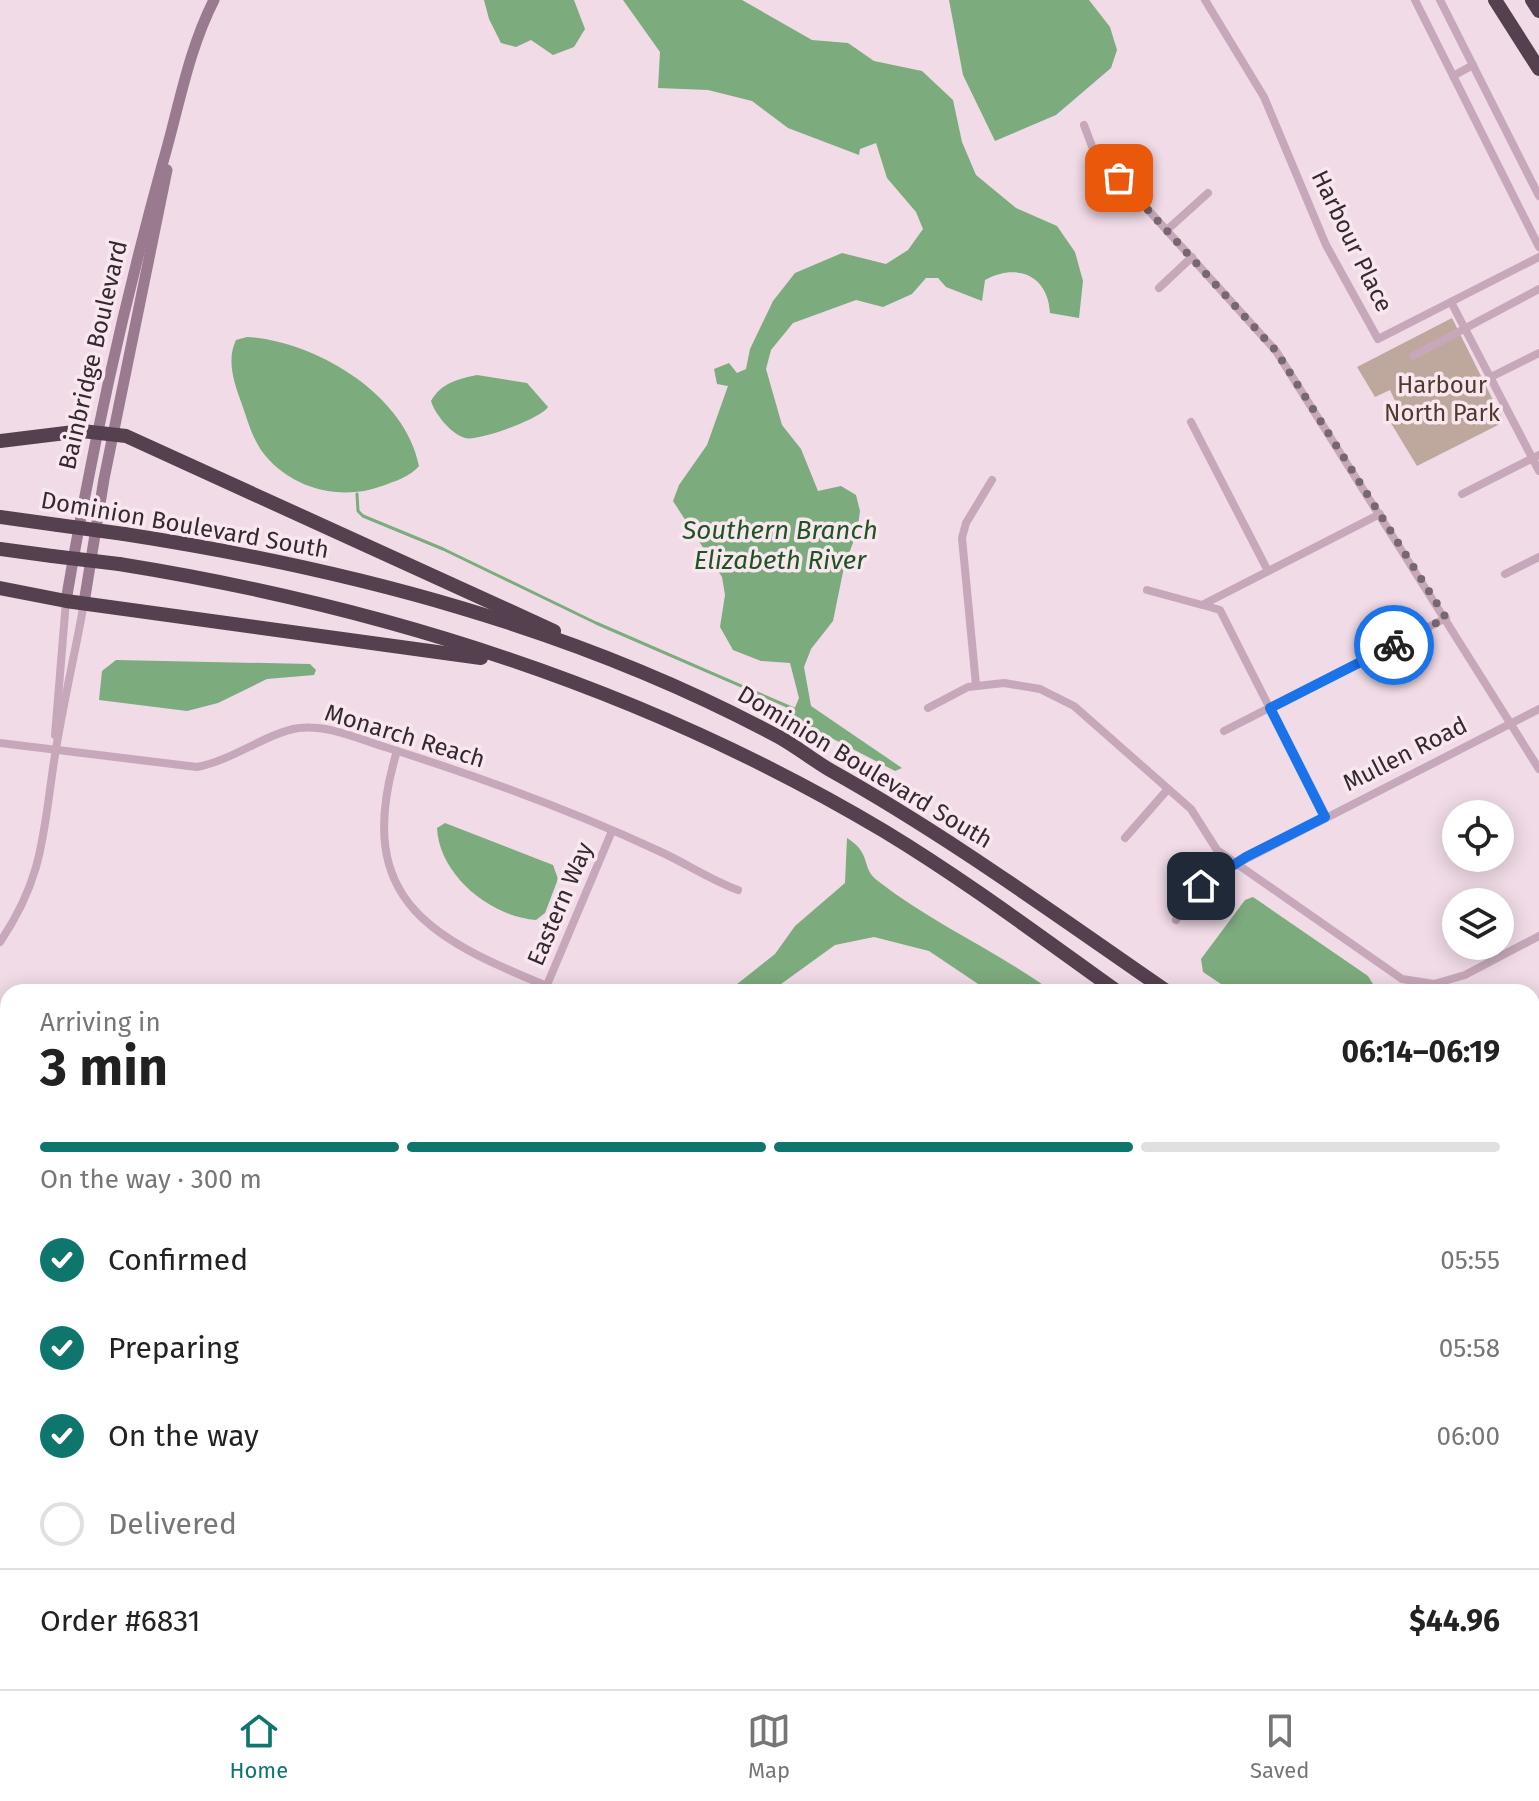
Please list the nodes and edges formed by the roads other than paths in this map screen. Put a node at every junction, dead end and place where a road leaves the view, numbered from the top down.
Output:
1 (214, 0) edge
2 (1205, 0) edge
3 (1415, 0) edge
4 (1440, 0) edge
5 (1495, 0) edge
6 (1532, 0) edge
7 (1539, 11) edge
8 (1473, 65) junction
9 (1539, 69) edge
10 (1453, 76) junction
11 (174, 122) junction
12 (1084, 125) dead end
13 (1208, 193) dead end
14 (1539, 196) edge
15 (1167, 230) junction
16 (1539, 247) edge
17 (1192, 257) junction
18 (1539, 257) edge
19 (1159, 288) dead end
20 (1539, 289) edge
21 (1451, 302) junction
22 (1465, 328) junction
23 (1539, 353) edge
24 (1413, 356) dead end
25 (1491, 377) junction
26 (1191, 422) dead end
27 (95, 431) junction
28 (113, 433) junction
29 (0, 441) edge
30 (1536, 456) edge
31 (1539, 471) edge
32 (992, 480) dead end
33 (1462, 494) dead end
34 (1380, 514) junction
35 (0, 517) edge
36 (0, 549) edge
37 (1539, 557) edge
38 (1268, 571) junction
39 (1505, 574) dead end
40 (0, 588) edge
41 (1147, 590) dead end
42 (66, 601) junction
43 (84, 603) junction
44 (1202, 605) junction
45 (1446, 618) junction
46 (601, 655) junction
47 (525, 665) junction
48 (976, 685) junction
49 (928, 708) dead end
50 (1270, 708) junction
51 (1539, 709) edge
52 (1511, 723) junction
53 (1224, 731) dead end
54 (0, 743) edge
55 (397, 751) junction
56 (55, 752) junction
57 (1539, 769) edge
58 (1168, 789) junction
59 (1325, 817) junction
60 (612, 831) junction
61 (1125, 838) dead end
62 (1234, 864) junction
63 (738, 890) dead end
64 (1176, 920) dead end
65 (1539, 936) edge
66 (0, 942) edge
67 (536, 984) edge
68 (548, 984) edge
69 (1106, 984) edge
70 (1157, 984) edge

1 - 11 main road, Bainbridge Boulevard
2 - 21 street, Harbour Place
3 - 10 street
4 - 8 street
5 - 9 highway
6 - 7 highway
8 - 10 street
8 - 14 street
10 - 16 street
11 - 27 main road, Bainbridge Boulevard
11 - 28 main road, Bainbridge Boulevard
12 - 15 street
13 - 15 street
15 - 17 street
17 - 19 street
17 - 34 street
18 - 21 street, Harbour Place
20 - 22 street
21 - 22 street
22 - 24 street
22 - 25 street
23 - 25 street
25 - 30 street
26 - 38 street
27 - 28 highway
27 - 29 highway
27 - 42 main road, Bainbridge Boulevard
28 - 43 main road, Bainbridge Boulevard
28 - 46 highway
30 - 31 street
30 - 33 street
32 - 48 street
34 - 38 street
34 - 45 street
35 - 46 highway, Dominion Boulevard South, bridge
36 - 47 highway, Dominion Boulevard South, bridge
37 - 39 street
38 - 44 street
40 - 42 highway
41 - 44 street
42 - 43 highway
42 - 56 street
43 - 47 highway
43 - 56 street
44 - 50 street
45 - 50 street
45 - 52 street
46 - 70 highway, Dominion Boulevard South
47 - 69 highway, Dominion Boulevard South
48 - 49 street
48 - 58 street
50 - 53 street
50 - 59 street
51 - 52 street, Mullen Road
52 - 57 street
52 - 59 street, Mullen Road
54 - 56 street, Monarch Reach
55 - 56 street, Monarch Reach
55 - 60 street, Monarch Reach
55 - 67 street
56 - 66 street
58 - 61 street
58 - 62 street
59 - 62 street, Mullen Road
60 - 63 street, Monarch Reach
60 - 68 street, Eastern Way
62 - 64 street, Mullen Road
62 - 65 street

